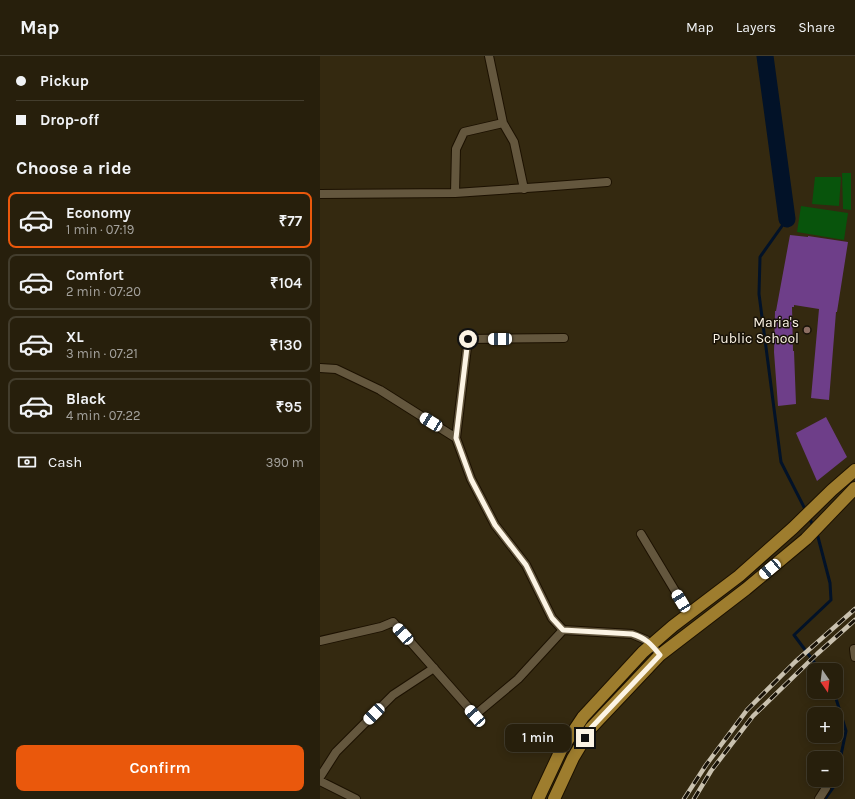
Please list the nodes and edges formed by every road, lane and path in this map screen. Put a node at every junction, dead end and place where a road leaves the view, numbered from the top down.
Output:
1 (489, 56) edge
2 (503, 123) junction
3 (607, 182) dead end
4 (524, 189) junction
5 (456, 193) junction
6 (320, 194) edge
7 (564, 338) dead end
8 (320, 368) edge
9 (456, 438) junction
10 (855, 470) edge
11 (855, 488) edge
12 (641, 534) dead end
13 (689, 614) junction
14 (563, 630) junction
15 (320, 640) edge
16 (651, 644) junction
17 (660, 655) junction
18 (434, 668) junction
19 (320, 777) edge
20 (320, 781) edge
21 (826, 788) dead end
22 (356, 799) edge
23 (538, 799) edge
24 (554, 799) edge
25 (819, 799) edge

1 - 2 street
2 - 4 street
2 - 5 street
3 - 4 street
4 - 5 street
5 - 6 street
7 - 9 street
8 - 9 street
9 - 14 street
10 - 13 main road
11 - 17 main road
12 - 13 street
13 - 16 main road
14 - 16 street
14 - 18 street
15 - 18 street
16 - 17 street
16 - 23 main road
17 - 24 main road
18 - 19 street
20 - 22 street
21 - 25 street

